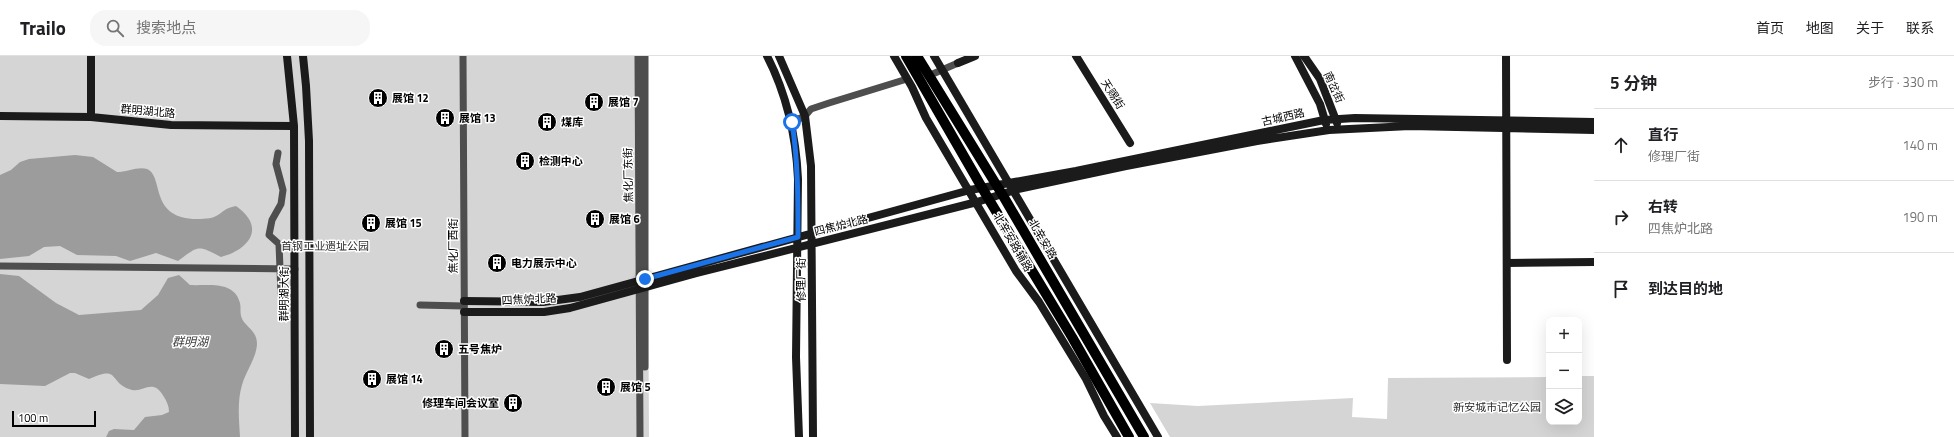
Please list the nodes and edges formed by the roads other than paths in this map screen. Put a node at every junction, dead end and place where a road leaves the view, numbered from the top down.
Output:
1 (91, 56) edge
2 (287, 56) edge
3 (303, 56) edge
4 (464, 56) edge
5 (638, 56) edge
6 (644, 56) edge
7 (767, 56) edge
8 (779, 56) edge
9 (894, 56) edge
10 (902, 56) edge
11 (906, 56) edge
12 (917, 56) edge
13 (934, 56) edge
14 (975, 56) edge
15 (1076, 56) edge
16 (1296, 56) edge
17 (1304, 56) edge
18 (1506, 56) edge
19 (958, 63) joint
20 (943, 70) junction
21 (928, 76) junction
22 (907, 79) junction
23 (0, 116) edge
24 (805, 116) junction
25 (91, 117) junction
26 (1336, 119) junction
27 (1324, 120) junction
28 (792, 122) junction
29 (1594, 122) edge
30 (1506, 124) junction
31 (294, 126) junction
32 (1340, 129) junction
33 (1329, 130) junction
34 (1594, 130) edge
35 (1130, 143) dead end
36 (278, 153) dead end
37 (1010, 187) junction
38 (982, 188) junction
39 (970, 190) junction
40 (999, 190) junction
41 (988, 198) junction
42 (977, 202) junction
43 (812, 233) junction
44 (798, 237) junction
45 (812, 244) junction
46 (797, 248) junction
47 (1507, 262) junction
48 (1594, 262) edge
49 (0, 266) edge
50 (280, 270) junction
51 (295, 270) junction
52 (1062, 275) junction
53 (643, 279) junction
54 (643, 289) junction
55 (281, 294) dead end
56 (420, 305) dead end
57 (464, 306) junction
58 (1069, 308) junction
59 (1095, 331) junction
60 (1086, 336) junction
61 (1072, 337) junction
62 (1507, 360) dead end
63 (1086, 379) junction
64 (295, 437) edge
65 (310, 437) edge
66 (465, 437) edge
67 (640, 437) edge
68 (644, 437) edge
69 (799, 437) edge
70 (813, 437) edge
71 (1117, 437) edge
72 (1129, 437) edge
73 (1144, 437) edge
74 (1158, 437) edge

1 - 25 main road
2 - 31 main road, 群明湖大街
3 - 65 main road
4 - 57 street, 焦化厂西街
5 - 53 street, 焦化厂东街
6 - 53 street, 焦化厂东街
7 - 28 main road, 修理厂街
8 - 24 main road, 修理厂街
9 - 22 main road, 北辛安路辅路
10 - 22 main road
11 - 38 main road
12 - 21 main road, 北辛安路
13 - 20 main road
14 - 19 main road
15 - 35 main road, 天赐街
16 - 27 main road, 南岔街
17 - 26 main road, 南岔街
18 - 30 main road
19 - 20 street
20 - 21 street
20 - 37 main road
21 - 40 main road, 北辛安路
22 - 24 street
22 - 39 main road, 北辛安路辅路
23 - 25 main road, 群明湖北路
24 - 28 street
24 - 43 main road, 修理厂街
25 - 31 main road, 群明湖北路
26 - 27 main road, 古城西路
26 - 30 main road, 古城西路
26 - 32 main road, 南岔街
27 - 33 main road, 南岔街
27 - 37 main road, 古城西路
28 - 44 main road, 修理厂街
29 - 30 main road, 古城西路
30 - 32 main road, 古城西路
30 - 34 main road, 古城西路
30 - 47 main road
31 - 51 main road, 群明湖大街
32 - 33 main road, 古城西路
33 - 37 main road, 古城西路
36 - 50 street
37 - 40 main road, 古城西路
37 - 52 main road
38 - 39 main road, 四焦炉北路
38 - 40 main road, 古城西路
38 - 41 main road
39 - 42 main road, 北辛安路辅路
39 - 43 main road, 四焦炉北路
40 - 41 main road, 古城西路
40 - 58 main road, 北辛安路
41 - 42 main road, 四焦炉北路
41 - 61 main road
42 - 45 main road, 四焦炉北路
42 - 63 main road, 北辛安路辅路
43 - 44 main road, 四焦炉北路
43 - 45 main road, 修理厂街
44 - 46 main road, 修理厂街
44 - 53 main road, 四焦炉北路
45 - 46 main road, 四焦炉北路
45 - 70 main road, 修理厂街
46 - 54 main road, 四焦炉北路
46 - 69 main road, 修理厂街
47 - 48 main road
47 - 62 main road
49 - 50 street
50 - 51 street
50 - 55 street
51 - 64 main road, 群明湖大街
52 - 58 main road
52 - 59 main road
53 - 54 street, 焦化厂东街
53 - 57 main road, 四焦炉北路
54 - 57 main road, 四焦炉北路
54 - 67 street, 焦化厂东街
54 - 68 street, 焦化厂东街
56 - 57 street
57 - 66 street, 焦化厂西街
58 - 60 main road, 北辛安路
59 - 60 main road
59 - 74 main road
60 - 73 main road, 北辛安路
61 - 63 main road
61 - 72 main road
63 - 71 main road, 北辛安路辅路

